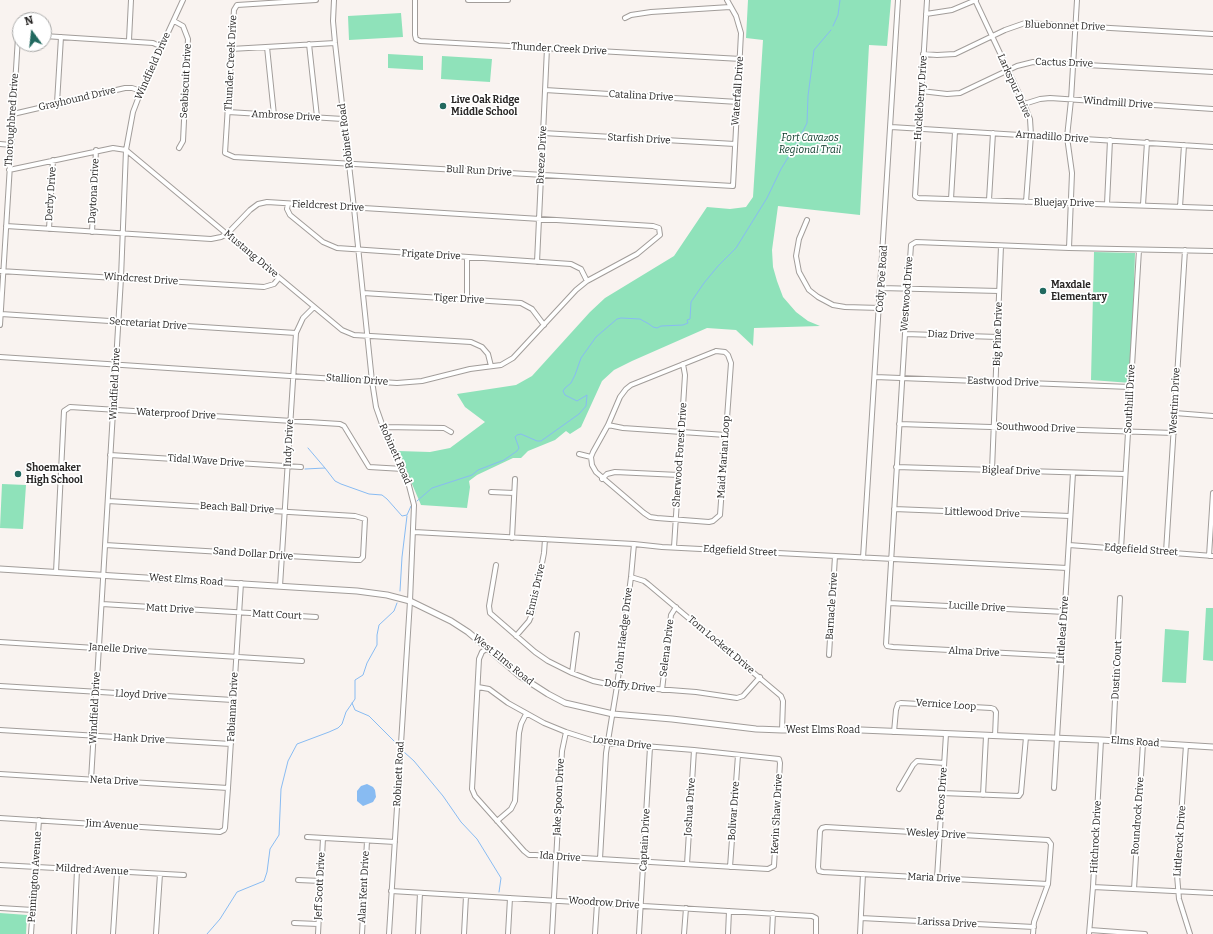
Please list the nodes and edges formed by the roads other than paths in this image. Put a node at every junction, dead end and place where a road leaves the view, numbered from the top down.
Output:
1 (131, 0) edge
2 (183, 0) edge
3 (316, 0) edge
4 (334, 0) edge
5 (415, 0) edge
6 (468, 0) edge
7 (508, 0) edge
8 (727, 0) edge
9 (898, 0) edge
10 (926, 0) edge
11 (975, 0) edge
12 (1077, 0) edge
13 (730, 7) junction
14 (926, 14) junction
15 (625, 18) dead end
16 (174, 21) junction
17 (1076, 26) junction
18 (1213, 34) edge
19 (52, 36) edge
20 (992, 36) junction
21 (61, 37) junction
22 (129, 40) junction
23 (334, 43) junction
24 (309, 44) junction
25 (162, 47) junction
26 (267, 47) junction
27 (547, 48) junction
28 (231, 49) junction
29 (17, 52) edge
30 (923, 54) junction
31 (741, 59) junction
32 (1074, 63) junction
33 (1008, 70) junction
34 (1213, 72) edge
35 (545, 90) junction
36 (141, 91) junction
37 (921, 91) junction
38 (1071, 100) junction
39 (738, 102) junction
40 (57, 103) junction
41 (1024, 104) junction
42 (1213, 109) edge
43 (228, 112) junction
44 (13, 114) junction
45 (274, 115) junction
46 (317, 118) junction
47 (344, 119) junction
48 (891, 127) junction
49 (919, 130) junction
50 (955, 132) junction
51 (543, 133) junction
52 (993, 133) junction
53 (1031, 135) junction
54 (1068, 137) junction
55 (1110, 140) junction
56 (1147, 142) junction
57 (0, 144) edge
58 (735, 144) junction
59 (11, 145) junction
60 (1184, 145) junction
61 (1213, 147) edge
62 (179, 148) dead end
63 (96, 150) junction
64 (126, 150) junction
65 (225, 153) joint
66 (53, 160) junction
67 (349, 163) junction
68 (9, 170) junction
69 (541, 175) junction
70 (733, 186) joint
71 (915, 196) joint
72 (952, 199) junction
73 (989, 200) junction
74 (1026, 202) junction
75 (1070, 203) junction
76 (288, 204) junction
77 (1107, 204) junction
78 (1144, 205) junction
79 (1180, 206) junction
80 (354, 208) junction
81 (1213, 208) edge
82 (539, 219) junction
83 (807, 220) dead end
84 (6, 226) junction
85 (49, 229) junction
86 (660, 231) joint
87 (92, 232) junction
88 (123, 234) junction
89 (227, 234) junction
90 (1001, 246) junction
91 (1069, 248) junction
92 (1139, 250) junction
93 (1185, 250) junction
94 (358, 251) junction
95 (1213, 251) edge
96 (467, 257) junction
97 (537, 262) junction
98 (2, 271) edge
99 (121, 278) junction
100 (279, 278) junction
101 (587, 281) junction
102 (881, 288) junction
103 (907, 288) junction
104 (999, 291) junction
105 (363, 294) junction
106 (467, 299) junction
107 (314, 307) junction
108 (880, 308) junction
109 (1, 314) edge
110 (118, 322) junction
111 (0, 325) edge
112 (544, 325) junction
113 (296, 333) junction
114 (905, 334) junction
115 (368, 336) junction
116 (998, 336) junction
117 (0, 357) edge
118 (683, 364) junction
119 (116, 366) junction
120 (491, 366) junction
121 (293, 376) junction
122 (875, 378) junction
123 (902, 378) junction
124 (372, 381) junction
125 (996, 382) junction
126 (1130, 387) junction
127 (113, 410) junction
128 (1175, 413) junction
129 (1213, 416) edge
130 (290, 421) junction
131 (899, 424) junction
132 (608, 425) junction
133 (383, 427) junction
134 (994, 427) junction
135 (1128, 431) junction
136 (451, 432) dead end
137 (682, 432) junction
138 (1174, 433) junction
139 (726, 435) junction
140 (579, 454) dead end
141 (110, 455) junction
142 (591, 457) junction
143 (287, 466) junction
144 (301, 467) dead end
145 (896, 468) junction
146 (403, 469) junction
147 (992, 470) junction
148 (1073, 473) junction
149 (1125, 474) junction
150 (679, 475) junction
151 (515, 479) dead end
152 (602, 479) junction
153 (490, 492) dead end
154 (514, 492) junction
155 (1213, 493) edge
156 (108, 501) junction
157 (894, 509) junction
158 (285, 511) junction
159 (1070, 516) junction
160 (365, 520) joint
161 (676, 520) junction
162 (414, 532) junction
163 (512, 538) junction
164 (545, 539) junction
165 (634, 544) junction
166 (105, 545) junction
167 (1069, 545) junction
168 (674, 547) junction
169 (1121, 549) junction
170 (1166, 552) junction
171 (282, 556) junction
172 (835, 556) junction
173 (1211, 556) edge
174 (863, 558) junction
175 (891, 559) junction
176 (496, 565) dead end
177 (1067, 568) junction
178 (0, 569) edge
179 (56, 572) junction
180 (103, 575) junction
181 (631, 577) junction
182 (241, 583) junction
183 (280, 586) junction
184 (1120, 598) dead end
185 (410, 601) junction
186 (889, 603) junction
187 (102, 604) junction
188 (676, 607) junction
189 (1065, 612) junction
190 (239, 613) junction
191 (316, 618) dead end
192 (577, 634) dead end
193 (516, 636) junction
194 (0, 642) edge
195 (887, 645) joint
196 (99, 648) junction
197 (486, 649) junction
198 (829, 655) dead end
199 (1062, 656) junction
200 (236, 657) junction
201 (302, 661) dead end
202 (572, 673) junction
203 (760, 677) junction
204 (0, 686) edge
205 (617, 686) junction
206 (478, 687) junction
207 (662, 690) junction
208 (96, 692) junction
209 (234, 700) junction
210 (526, 714) junction
211 (612, 714) junction
212 (0, 730) edge
213 (782, 730) junction
214 (566, 732) junction
215 (894, 732) junction
216 (946, 734) junction
217 (94, 736) junction
218 (986, 736) junction
219 (995, 736) junction
220 (1026, 737) junction
221 (1057, 738) junction
222 (1101, 740) junction
223 (1113, 741) junction
224 (607, 743) junction
225 (1143, 743) junction
226 (231, 744) junction
227 (1186, 745) junction
228 (650, 747) junction
229 (1213, 747) edge
230 (694, 750) junction
231 (738, 756) junction
232 (779, 759) joint
233 (944, 763) junction
234 (0, 774) edge
235 (91, 780) junction
236 (228, 788) junction
237 (1054, 788) dead end
238 (899, 789) dead end
239 (942, 793) junction
240 (983, 795) junction
241 (0, 818) edge
242 (39, 820) junction
243 (497, 820) junction
244 (224, 830) joint
245 (940, 834) junction
246 (307, 837) dead end
247 (323, 838) junction
248 (367, 841) junction
249 (395, 842) junction
250 (556, 856) junction
251 (600, 859) junction
252 (644, 862) junction
253 (687, 864) junction
254 (0, 865) edge
255 (36, 867) junction
256 (730, 867) junction
257 (772, 868) joint
258 (77, 870) junction
259 (819, 871) joint
260 (117, 872) junction
261 (160, 874) junction
262 (863, 874) junction
263 (184, 875) dead end
264 (937, 878) junction
265 (298, 880) dead end
266 (321, 881) junction
267 (1048, 884) junction
268 (1093, 887) junction
269 (1134, 889) junction
270 (392, 891) junction
271 (1178, 892) junction
272 (420, 893) junction
273 (1213, 893) edge
274 (466, 896) junction
275 (510, 898) junction
276 (554, 900) junction
277 (597, 903) junction
278 (641, 906) junction
279 (0, 908) edge
280 (686, 908) junction
281 (33, 910) junction
282 (729, 911) junction
283 (773, 913) junction
284 (861, 918) junction
285 (294, 923) dead end
286 (318, 924) junction
287 (1034, 927) junction
288 (1090, 932) edge
289 (32, 934) edge
290 (74, 934) edge
291 (113, 934) edge
292 (156, 934) edge
293 (318, 934) edge
294 (362, 934) edge
295 (389, 934) edge
296 (418, 934) edge
297 (464, 934) edge
298 (508, 934) edge
299 (552, 934) edge
300 (595, 934) edge
301 (639, 934) edge
302 (684, 934) edge
303 (728, 934) edge
304 (772, 934) edge
305 (816, 934) edge
306 (860, 934) edge
307 (1034, 934) edge
308 (1145, 934) edge
309 (1190, 934) edge

1 - 22 street
2 - 16 street, Windfield Drive
3 - 28 street, Thunder Creek Drive
4 - 23 street, Robinett Road
5 - 27 street, Thunder Creek Drive
6 - 7 street
8 - 13 street, Waterfall Drive
9 - 48 street, Cody Poe Road
10 - 14 street, Huckleberry Drive
11 - 14 street
11 - 20 street, Larkspur Drive
12 - 17 street
13 - 15 street
13 - 31 street, Waterfall Drive
14 - 30 street, Huckleberry Drive
16 - 25 street, Windfield Drive
16 - 62 street, Seabiscuit Drive
17 - 18 street, Bluebonnet Drive
17 - 20 street, Bluebonnet Drive
17 - 32 street
19 - 21 street
20 - 30 street, Bluebonnet Drive
20 - 33 street, Larkspur Drive
21 - 22 street
21 - 40 street
22 - 25 street
23 - 24 street
23 - 47 street, Robinett Road
24 - 26 street
24 - 46 street
25 - 36 street, Windfield Drive
26 - 28 street
26 - 45 street
27 - 31 street, Thunder Creek Drive
27 - 35 street, Breeze Drive
28 - 43 street, Thunder Creek Drive
29 - 44 street, Thoroughbred Drive
30 - 37 street, Huckleberry Drive
31 - 39 street, Waterfall Drive
32 - 33 street, Cactus Drive
32 - 34 street, Cactus Drive
32 - 38 street
33 - 37 street, Cactus Drive
33 - 41 street, Larkspur Drive
35 - 39 street, Catalina Drive
35 - 51 street, Breeze Drive
36 - 40 street, Grayhound Drive
36 - 64 street, Windfield Drive
37 - 49 street, Huckleberry Drive
38 - 41 street, Windmill Drive
38 - 42 street, Windmill Drive
38 - 54 street
39 - 58 street, Waterfall Drive
40 - 44 street, Grayhound Drive
41 - 53 street, Larkspur Drive
43 - 45 street, Ambrose Drive
43 - 65 street, Thunder Creek Drive
44 - 59 street, Thoroughbred Drive
45 - 46 street, Ambrose Drive
46 - 47 street, Ambrose Drive
47 - 67 street, Robinett Road
48 - 49 street, Armadillo Drive
48 - 102 street, Cody Poe Road
49 - 50 street, Armadillo Drive
49 - 71 street, Huckleberry Drive
50 - 52 street, Armadillo Drive
50 - 72 street
51 - 58 street, Starfish Drive
51 - 69 street, Breeze Drive
52 - 53 street, Armadillo Drive
52 - 73 street
53 - 54 street, Armadillo Drive
53 - 74 street, Larkspur Drive
54 - 55 street, Armadillo Drive
54 - 75 street
55 - 56 street, Armadillo Drive
55 - 77 street
56 - 60 street, Armadillo Drive
56 - 78 street
57 - 59 street
58 - 70 street, Waterfall Drive
59 - 68 street, Thoroughbred Drive
60 - 61 street, Armadillo Drive
60 - 79 street
63 - 64 street
63 - 66 street
63 - 87 street, Daytona Drive
64 - 88 street, Windfield Drive
64 - 89 street, Mustang Drive
65 - 67 street, Bull Run Drive
66 - 68 street
66 - 85 street, Derby Drive
67 - 69 street, Bull Run Drive
67 - 80 street, Robinett Road
68 - 84 street, Thoroughbred Drive
69 - 70 street, Bull Run Drive
69 - 82 street, Breeze Drive
71 - 72 street, Bluejay Drive
72 - 73 street, Bluejay Drive
73 - 74 street, Bluejay Drive
74 - 75 street, Bluejay Drive
75 - 77 street, Bluejay Drive
75 - 91 street
76 - 80 street, Fieldcrest Drive
76 - 89 street, Fieldcrest Drive
76 - 94 street, Frigate Drive
77 - 78 street, Bluejay Drive
78 - 79 street, Bluejay Drive
79 - 81 street, Bluejay Drive
80 - 82 street, Fieldcrest Drive
80 - 94 street, Robinett Road
82 - 86 street, Fieldcrest Drive
82 - 97 street, Breeze Drive
83 - 108 street
84 - 85 street
84 - 98 street, Thoroughbred Drive
85 - 87 street
86 - 101 street, Stallion Drive
87 - 88 street
88 - 89 street
88 - 99 street, Windfield Drive
89 - 100 street, Mustang Drive
90 - 91 street, Westwood Drive
90 - 103 street, Westwood Drive
90 - 104 street, Big Pine Drive
91 - 92 street, Westwood Drive
92 - 93 street, Westwood Drive
92 - 126 street, Southhill Drive
93 - 95 street, Westwood Drive
93 - 128 street, Westrim Drive
94 - 96 street, Frigate Drive
94 - 105 street, Robinett Road
96 - 97 street, Frigate Drive
96 - 106 street
97 - 101 street, Frigate Drive
98 - 99 street, Windcrest Drive
98 - 109 street, Thoroughbred Drive
99 - 100 street, Windcrest Drive
99 - 110 street, Windfield Drive
100 - 107 street, Mustang Drive
101 - 112 street, Stallion Drive
102 - 103 street
102 - 108 street, Cody Poe Road
103 - 104 street
103 - 114 street, Westwood Drive
104 - 116 street, Big Pine Drive
105 - 106 street, Tiger Drive
105 - 115 street, Robinett Road
106 - 112 street, Tiger Drive
107 - 113 street, Indy Drive
107 - 115 street, Mustang Drive
108 - 122 street, Cody Poe Road
109 - 110 street, Secretariat Drive
109 - 111 street, Thoroughbred Drive
110 - 113 street, Secretariat Drive
110 - 119 street, Windfield Drive
112 - 120 street, Stallion Drive
113 - 121 street, Indy Drive
114 - 116 street, Diaz Drive
114 - 123 street, Westwood Drive
115 - 120 street, Mustang Drive
115 - 124 street, Robinett Road
116 - 125 street, Big Pine Drive
117 - 119 street, Stallion Drive
118 - 132 street, Maid Marian Loop
118 - 137 street, Sherwood Forest Drive
118 - 139 street, Maid Marian Loop
119 - 121 street, Stallion Drive
119 - 127 street, Windfield Drive
120 - 124 street, Stallion Drive
121 - 124 street, Stallion Drive
121 - 130 street, Indy Drive
122 - 123 street, Eastwood Drive
122 - 174 street, Cody Poe Road
123 - 125 street, Eastwood Drive
123 - 131 street, Westwood Drive
124 - 133 street, Robinett Road
125 - 126 street, Eastwood Drive
125 - 134 street, Big Pine Drive
126 - 135 street, Southhill Drive
127 - 130 street, Waterproof Drive
127 - 141 street, Windfield Drive
127 - 179 street, Waterproof Drive
128 - 129 street
128 - 138 street, Westrim Drive
130 - 143 street, Indy Drive
130 - 146 street, Waterproof Drive
131 - 134 street, Southwood Drive
131 - 145 street, Westwood Drive
132 - 137 street
132 - 142 street, Maid Marian Loop
133 - 136 street
133 - 146 street, Robinett Road
134 - 135 street, Southwood Drive
134 - 147 street, Big Pine Drive
135 - 138 street, Southwood Drive
135 - 149 street, Southhill Drive
137 - 139 street
137 - 150 street, Sherwood Forest Drive
138 - 170 street, Westrim Drive
139 - 161 street, Maid Marian Loop
140 - 142 street
141 - 143 street, Tidal Wave Drive
141 - 156 street, Windfield Drive
142 - 152 street, Maid Marian Loop
143 - 144 street, Tidal Wave Drive
143 - 158 street, Indy Drive
145 - 147 street, Bigleaf Drive
145 - 157 street, Westwood Drive
146 - 162 street, Robinett Road
147 - 148 street, Bigleaf Drive
148 - 149 street, Bigleaf Drive
148 - 159 street, Littleleaf Drive
149 - 169 street, Southhill Drive
150 - 152 street
150 - 161 street, Sherwood Forest Drive
151 - 154 street
152 - 161 street, Maid Marian Loop
153 - 154 street
154 - 163 street
155 - 173 street
156 - 158 street, Beach Ball Drive
156 - 166 street, Windfield Drive
157 - 159 street, Littlewood Drive
157 - 175 street, Westwood Drive
158 - 160 street, Beach Ball Drive
158 - 171 street, Indy Drive
159 - 167 street, Littleleaf Drive
160 - 171 street, Sand Dollar Drive
161 - 168 street, Sherwood Forest Drive
162 - 163 street, Edgefield Street
162 - 185 street, Robinett Road
163 - 164 street, Edgefield Street
164 - 165 street, Edgefield Street
164 - 193 street, Ennis Drive
165 - 168 street, Edgefield Street
165 - 181 street, John Haedge Drive
166 - 171 street, Sand Dollar Drive
166 - 180 street, Windfield Drive
167 - 169 street, Edgefield Street
167 - 177 street, Littleleaf Drive
168 - 172 street, Edgefield Street
169 - 170 street, Edgefield Street
170 - 173 street, Edgefield Street
171 - 183 street, Indy Drive
172 - 174 street, Edgefield Street
172 - 198 street, Barnacle Drive
174 - 175 street, Edgefield Street
175 - 177 street, Edgefield Street
175 - 186 street, Westwood Drive
176 - 193 street, Doffy Drive
177 - 189 street, Littleleaf Drive
178 - 179 main road, West Elms Road
179 - 180 main road, West Elms Road
180 - 182 main road, West Elms Road
180 - 187 street, Windfield Drive
181 - 188 street, Tom Lockett Drive
181 - 205 street, John Haedge Drive
182 - 183 main road, West Elms Road
182 - 190 street, Fabianna Drive
183 - 185 main road, West Elms Road
184 - 223 street, Dustin Court
185 - 197 main road, West Elms Road
185 - 249 street, Robinett Road
186 - 189 street, Lucille Drive
186 - 195 street, Westwood Drive
187 - 190 street, Matt Drive
187 - 196 street, Windfield Drive
188 - 203 street, Tom Lockett Drive
188 - 207 street, Selena Drive
189 - 199 street, Littleleaf Drive
190 - 191 street, Matt Court
190 - 200 street, Fabianna Drive
192 - 202 street
193 - 202 street, Doffy Drive
194 - 196 street, Janelle Drive
195 - 199 street, Alma Drive
196 - 200 street, Janelle Drive
196 - 208 street, Windfield Drive
197 - 206 street, Ida Drive
197 - 211 main road, West Elms Road
199 - 221 street, Littleleaf Drive
200 - 201 street, Janelle Drive
200 - 209 street, Fabianna Drive
202 - 205 street, Doffy Drive
203 - 207 street, Doffy Drive
203 - 213 street, Tom Lockett Drive
204 - 208 street, Lloyd Drive
205 - 207 street, Doffy Drive
205 - 211 street, John Haedge Drive
206 - 210 street, Lorena Drive
206 - 243 street, Ida Drive
208 - 209 street, Lloyd Drive
208 - 217 street, Windfield Drive
209 - 226 street, Fabianna Drive
210 - 214 street, Lorena Drive
210 - 243 street
211 - 213 main road, West Elms Road
211 - 224 street, John Haedge Drive
212 - 217 street, Hank Drive
213 - 215 main road, West Elms Road
214 - 224 street, Lorena Drive
214 - 250 street, Jake Spoon Drive
215 - 216 main road, West Elms Road
215 - 219 street, Vernice Loop
216 - 218 main road, West Elms Road
216 - 233 street, Pecos Drive
217 - 226 street, Hank Drive
217 - 235 street, Windfield Drive
218 - 219 main road, West Elms Road
218 - 240 street
219 - 220 main road, West Elms Road
220 - 221 main road, West Elms Road
220 - 240 street
221 - 222 main road, Elms Road
221 - 237 street, Littleleaf Drive
222 - 223 main road, Elms Road
222 - 268 street, Hitchrock Drive
223 - 225 main road, Elms Road
224 - 228 street, Lorena Drive
224 - 251 street, John Haedge Drive
225 - 227 main road, Elms Road
225 - 269 street, Roundrock Drive
226 - 236 street, Fabianna Drive
227 - 229 main road, Elms Road
227 - 271 street, Littlerock Drive
228 - 230 street, Lorena Drive
228 - 252 street, Captain Drive
230 - 231 street, Lorena Drive
230 - 253 street, Joshua Drive
231 - 232 street, Lorena Drive
231 - 256 street, Bolivar Drive
232 - 257 street, Kevin Shaw Drive
233 - 238 street
233 - 239 street, Pecos Drive
234 - 235 street, Neta Drive
235 - 236 street, Neta Drive
236 - 244 street, Fabianna Drive
239 - 240 street
239 - 245 street, Pecos Drive
241 - 242 street, Jim Avenue
242 - 244 street, Jim Avenue
242 - 255 street, Pennington Avenue
243 - 250 street, Ida Drive
245 - 259 street, Wesley Drive
245 - 264 street, Pecos Drive
245 - 267 street, Wesley Drive
246 - 247 street
247 - 248 street
247 - 266 street, Jeff Scott Drive
248 - 249 street
248 - 294 street, Alan Kent Drive
249 - 270 street, Robinett Road
250 - 251 street, Ida Drive
250 - 276 street, Jake Spoon Drive
251 - 252 street, Ida Drive
252 - 253 street, Ida Drive
252 - 278 street, Captain Drive
253 - 256 street, Ida Drive
254 - 255 street, Mildred Avenue
255 - 258 street, Mildred Avenue
255 - 281 street, Pennington Avenue
256 - 257 street, Ida Drive
258 - 260 street, Mildred Avenue
258 - 290 street
259 - 262 street, Maria Drive
260 - 261 street, Mildred Avenue
260 - 291 street
261 - 263 street, Mildred Avenue
261 - 292 street
262 - 264 street, Maria Drive
262 - 284 street
264 - 267 street, Maria Drive
265 - 266 street
266 - 286 street, Jeff Scott Drive
267 - 287 street
268 - 269 street
268 - 288 street, Hitchrock Drive
269 - 271 street
270 - 272 street, Woodrow Drive
270 - 295 street, Robinett Road
271 - 273 street
271 - 309 street, Littlerock Drive
272 - 274 street, Woodrow Drive
272 - 296 street
274 - 275 street, Woodrow Drive
274 - 297 street
275 - 276 street, Woodrow Drive
275 - 298 street
276 - 277 street, Woodrow Drive
276 - 299 street, Jake Spoon Drive
277 - 278 street, Woodrow Drive
277 - 300 street
278 - 280 street, Woodrow Drive
278 - 301 street, Captain Drive
279 - 281 street
280 - 282 street, Woodrow Drive
280 - 302 street
281 - 289 street, Pennington Avenue
282 - 283 street, Woodrow Drive
282 - 303 street
283 - 304 street
283 - 305 street, Woodrow Drive
284 - 287 street, Larissa Drive
284 - 306 street
285 - 286 street
286 - 293 street, Jeff Scott Drive
287 - 307 street
288 - 308 street

